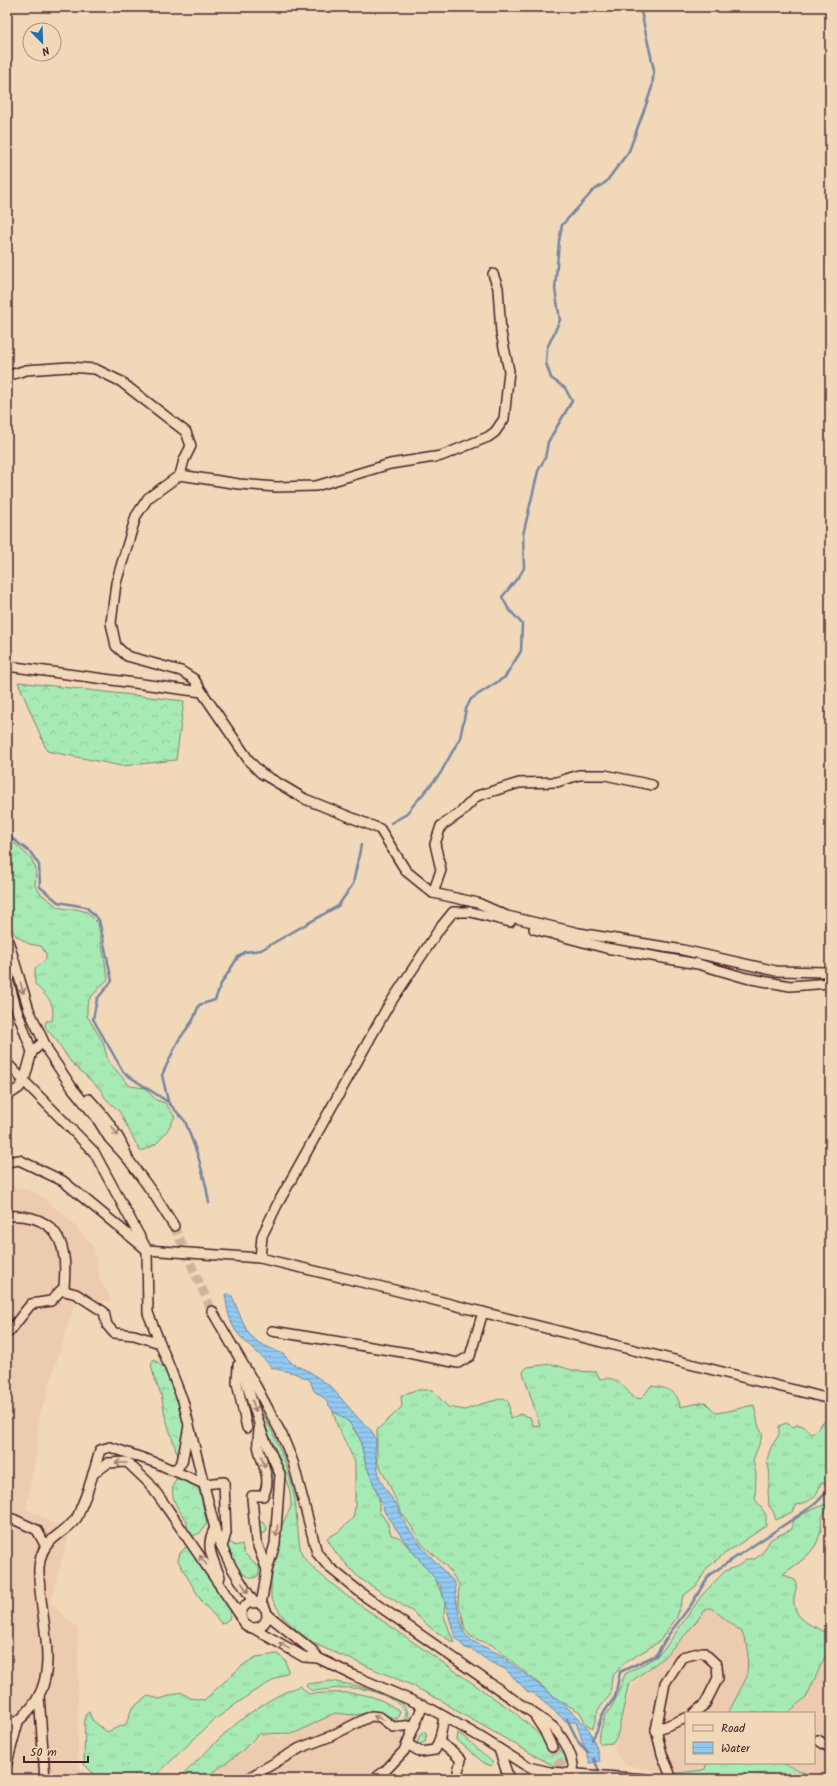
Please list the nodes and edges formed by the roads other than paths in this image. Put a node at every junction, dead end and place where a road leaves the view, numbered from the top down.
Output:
1 (493, 274) dead end
2 (7, 376) edge
3 (180, 475) junction
4 (7, 666) edge
5 (202, 692) junction
6 (652, 785) dead end
7 (433, 893) junction
8 (7, 937) edge
9 (828, 972) dead end
10 (7, 975) edge
11 (830, 983) edge
12 (43, 1042) junction
13 (32, 1052) junction
14 (7, 1063) edge
15 (24, 1081) junction
16 (7, 1096) edge
17 (7, 1162) edge
18 (7, 1216) edge
19 (174, 1226) tunnel mouth
20 (147, 1250) junction
21 (260, 1258) junction
22 (64, 1291) junction
23 (212, 1311) tunnel mouth
24 (483, 1312) junction
25 (272, 1331) dead end
26 (7, 1332) edge
27 (160, 1343) junction
28 (238, 1356) junction
29 (830, 1399) edge
30 (259, 1424) junction
31 (189, 1425) junction
32 (247, 1428) dead end
33 (171, 1470) junction
34 (93, 1474) junction
35 (204, 1484) junction
36 (225, 1509) junction
37 (211, 1510) junction
38 (7, 1519) edge
39 (226, 1527) junction
40 (215, 1528) junction
41 (45, 1545) junction
42 (222, 1547) junction
43 (267, 1570) junction
44 (232, 1603) junction
45 (258, 1604) junction
46 (267, 1614) junction
47 (240, 1615) junction
48 (253, 1628) junction
49 (318, 1658) junction
50 (39, 1694) junction
51 (422, 1705) junction
52 (695, 1712) edge
53 (533, 1714) junction
54 (444, 1717) junction
55 (685, 1718) edge
56 (18, 1722) junction
57 (7, 1723) edge
58 (415, 1725) junction
59 (656, 1730) junction
60 (818, 1740) dead end
61 (439, 1742) junction
62 (407, 1744) junction
63 (552, 1747) tunnel mouth
64 (830, 1748) edge
65 (499, 1749) junction
66 (7, 1762) edge
67 (458, 1771) dead end
68 (573, 1776) edge
69 (509, 1777) edge
70 (45, 1779) edge
71 (247, 1779) edge
72 (374, 1779) edge
73 (644, 1779) edge
74 (672, 1779) edge

1 - 3 street
2 - 3 street
3 - 5 street
4 - 5 street
5 - 7 street
6 - 7 street
7 - 9 street
8 -> 12 street
10 - 13 street
11 - 21 street
12 - 13 street
12 - 19 street
13 - 15 street
14 - 15 street
15 - 16 street
15 - 20 street
17 - 20 street
18 - 22 street
20 - 21 street
20 - 27 street
21 - 24 street
22 - 26 street
22 - 27 street
23 - 28 street
24 - 25 street
24 - 29 street
27 - 31 street
28 -> 30 street
28 - 32 street
28 - 53 street
30 -> 43 street
30 -> 43 street
31 - 33 street
31 - 35 street
33 - 34 street
33 - 35 street
34 - 41 street
44 -> 34 street
35 - 36 street
35 - 37 street
36 - 37 street
36 - 39 street
37 - 40 street
38 - 41 street
39 - 40 street
39 - 42 street
40 - 42 street
40 - 44 street
41 - 50 street
42 -> 45 street
43 - 45 street
44 - 47 street
45 - 46 street
45 - 47 street
46 - 48 street
46 - 49 street
47 - 48 street
49 -> 48 street
49 - 51 street
50 - 56 street
50 - 70 street
51 - 54 street
51 - 58 street
52 - 59 street
53 - 63 street
53 - 68 street
54 - 61 street
54 - 65 street
55 - 59 street
56 - 57 street
56 - 66 street
58 - 62 street
58 -> 71 street
59 - 74 street
60 - 64 street
61 - 62 street
61 - 67 street
62 - 72 street
65 - 68 street
65 - 69 street
68 - 73 street

